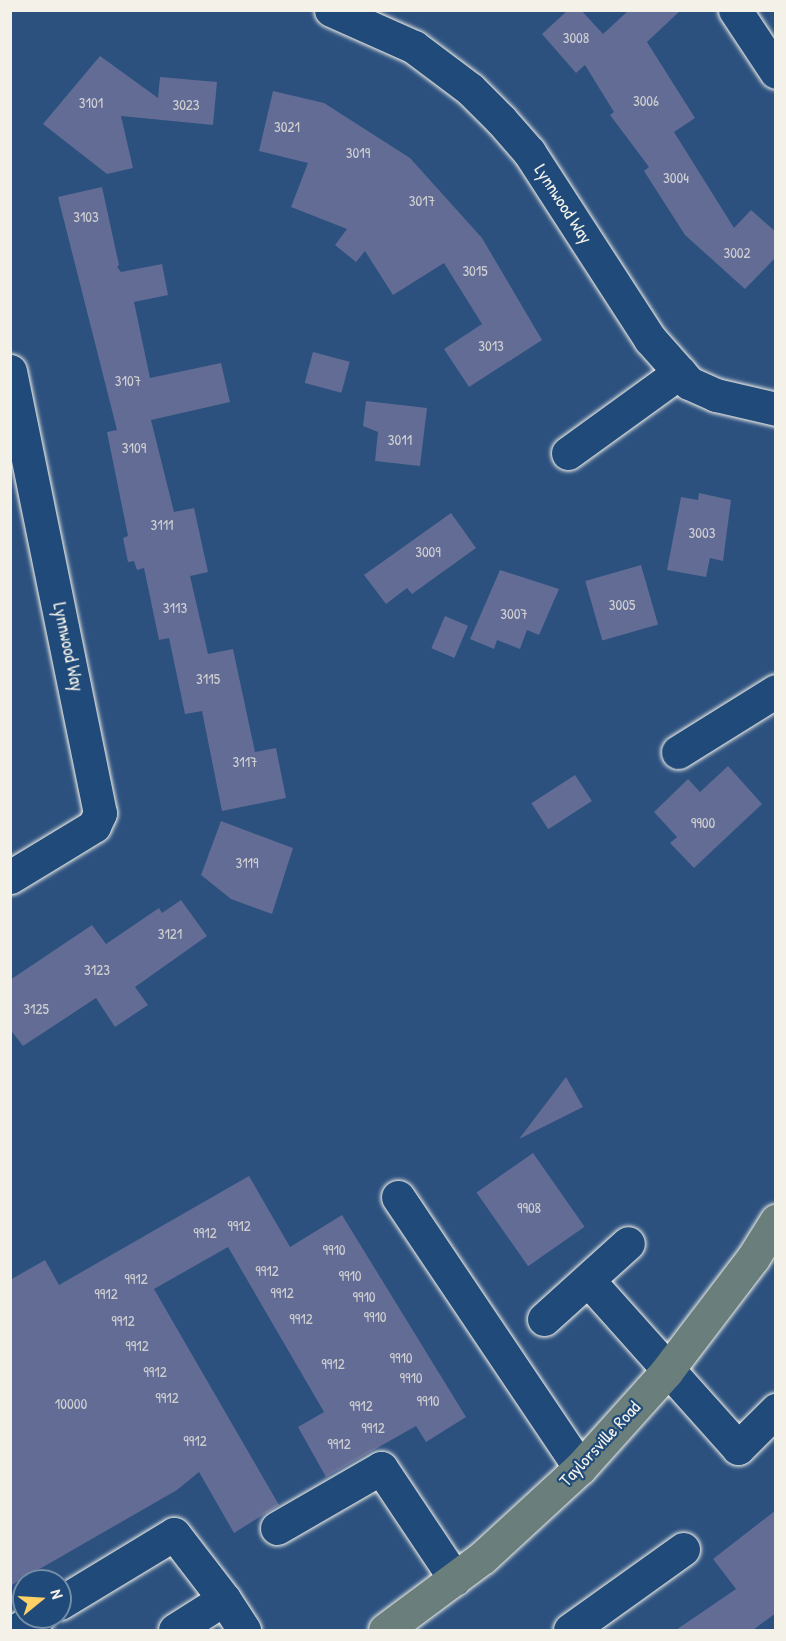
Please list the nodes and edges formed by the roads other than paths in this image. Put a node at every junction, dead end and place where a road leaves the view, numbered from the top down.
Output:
1 (331, 10) edge
2 (735, 10) edge
3 (776, 72) edge
4 (10, 371) edge
5 (680, 372) junction
6 (776, 409) edge
7 (568, 453) dead end
8 (776, 691) edge
9 (678, 752) dead end
10 (10, 877) edge
11 (398, 1197) dead end
12 (776, 1221) edge
13 (628, 1243) dead end
14 (588, 1280) junction
15 (544, 1319) dead end
16 (666, 1372) junction
17 (776, 1410) edge
18 (580, 1468) junction
19 (277, 1527) dead end
20 (683, 1549) dead end
21 (454, 1579) junction
22 (72, 1596) edge
23 (224, 1599) junction
24 (176, 1630) edge
25 (243, 1630) edge
26 (385, 1630) edge
27 (570, 1630) edge

1 - 5 street, Lynnwood Way
2 - 3 street
4 - 10 street, Lynnwood Way
5 - 6 street, Lynnwood Way
5 - 7 street
8 - 9 street
11 - 18 street
12 - 16 main road, Taylorsville Road
13 - 14 street
14 - 15 street
14 - 16 street
16 - 17 street
16 - 18 main road, Taylorsville Road
18 - 21 main road, Taylorsville Road
19 - 21 street
20 - 27 street
21 - 26 main road, Taylorsville Road
22 - 23 street
23 - 24 street
23 - 25 street

